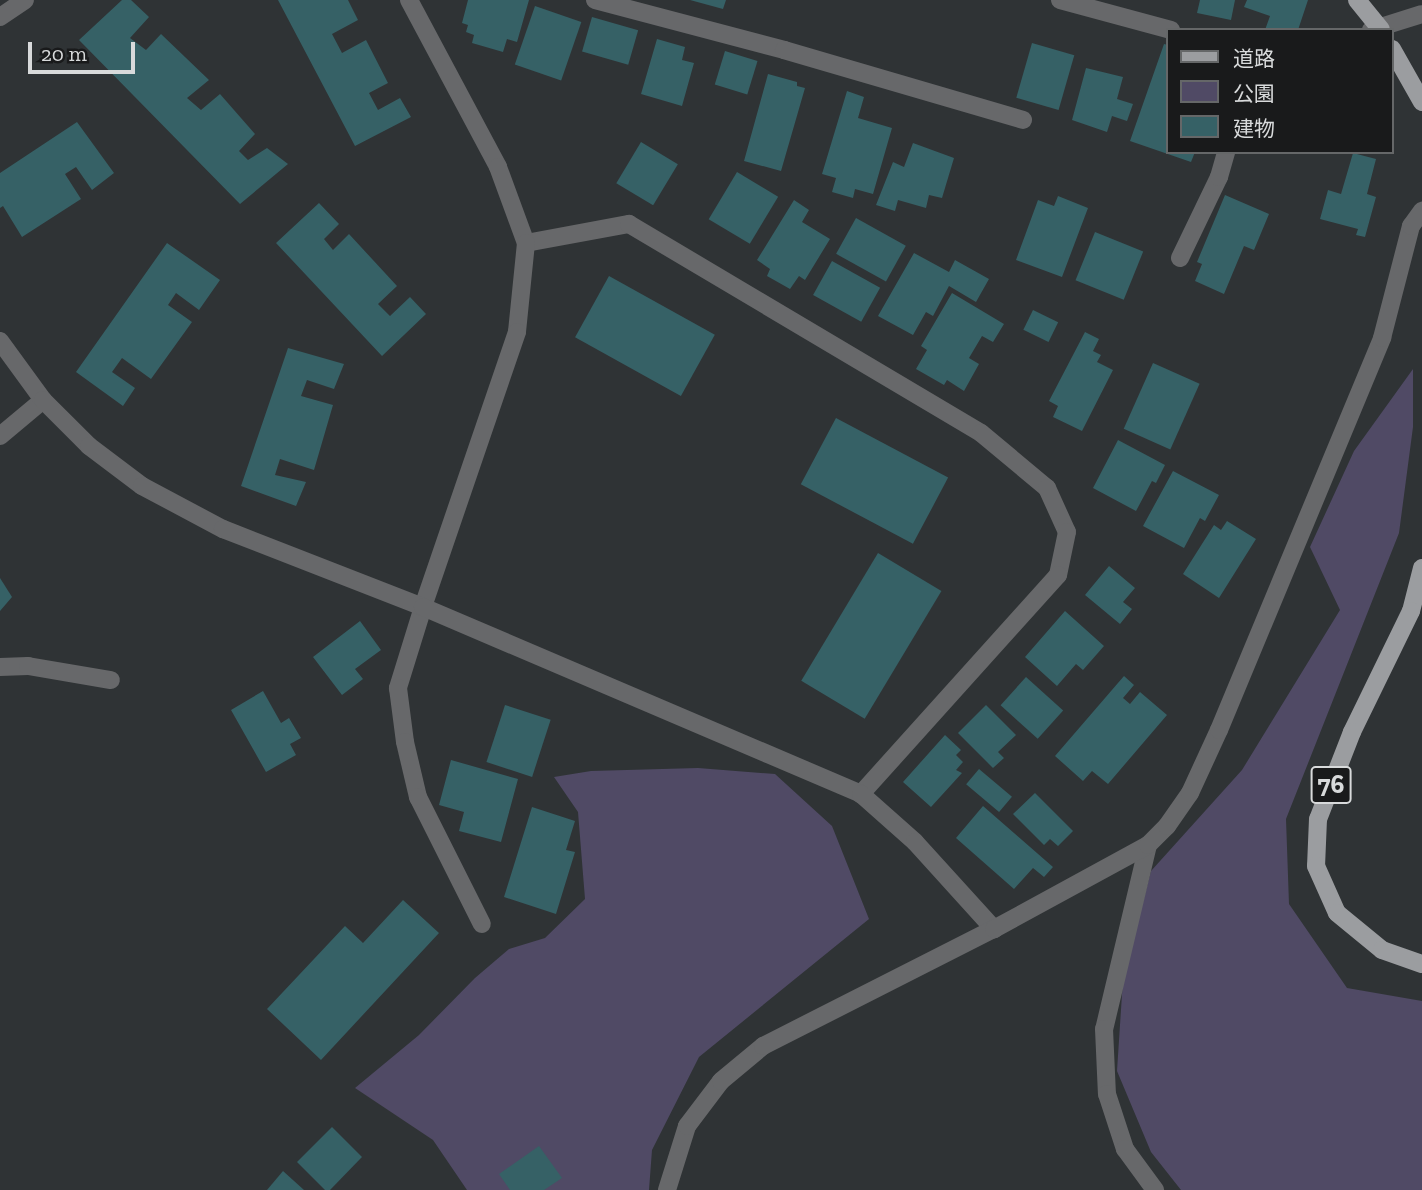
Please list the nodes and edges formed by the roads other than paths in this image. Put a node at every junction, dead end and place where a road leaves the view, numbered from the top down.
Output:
1 (25, 0) edge
2 (409, 0) edge
3 (595, 0) edge
4 (1060, 0) edge
5 (1357, 0) edge
6 (1422, 14) edge
7 (0, 17) edge
8 (1377, 28) edge
9 (1166, 29) edge
10 (1394, 53) edge
11 (1422, 102) edge
12 (1023, 120) dead end
13 (1225, 154) edge
14 (1422, 211) edge
15 (526, 243) junction
16 (1180, 258) dead end
17 (0, 341) edge
18 (43, 400) junction
19 (0, 436) edge
20 (1422, 568) edge
21 (424, 607) junction
22 (0, 667) edge
23 (111, 680) dead end
24 (860, 794) junction
25 (1148, 845) junction
26 (482, 924) dead end
27 (994, 929) junction
28 (1422, 964) edge
29 (667, 1190) edge
30 (1155, 1190) edge

1 - 7 street
2 - 15 street
3 - 12 street
4 - 9 street
5 - 8 main road
6 - 8 street
10 - 11 main road
13 - 16 street
14 - 25 street
15 - 21 street
15 - 24 street
17 - 18 street
18 - 19 street
18 - 21 street
20 - 28 main road, 76
21 - 24 street
21 - 26 street
22 - 23 street
24 - 27 street
25 - 27 street
25 - 30 street
27 - 29 street

